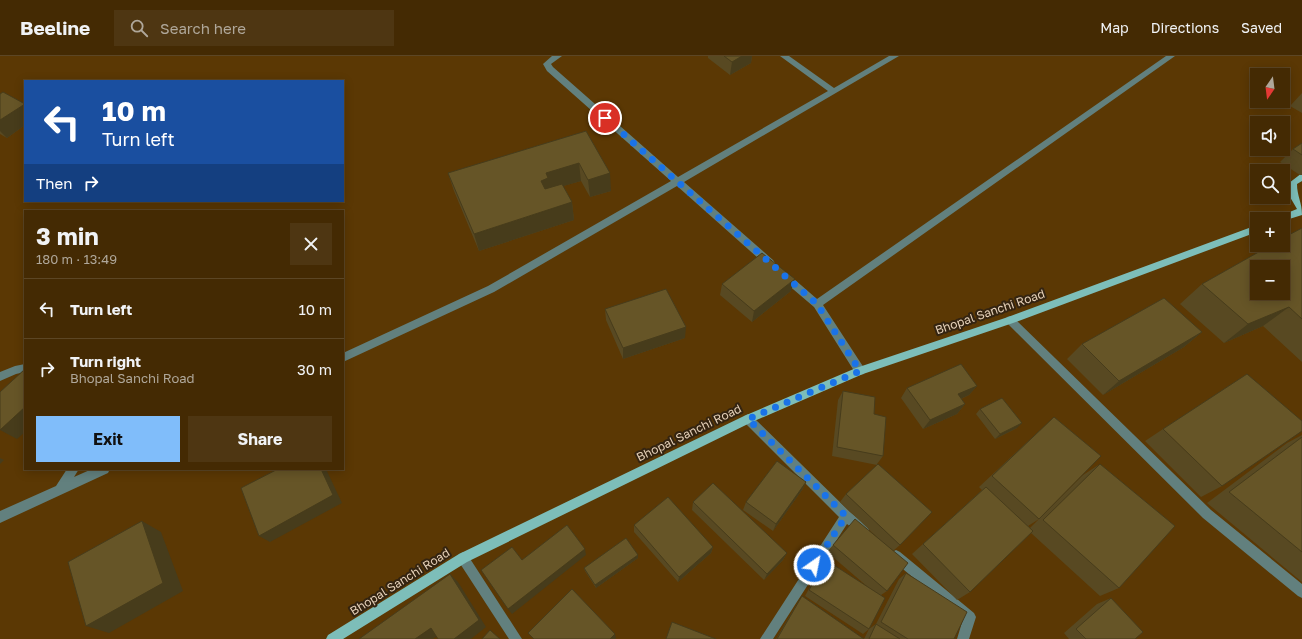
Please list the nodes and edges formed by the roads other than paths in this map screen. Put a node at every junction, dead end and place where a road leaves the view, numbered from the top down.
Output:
1 (558, 56) edge
2 (784, 56) edge
3 (895, 56) edge
4 (1171, 56) edge
5 (833, 91) junction
6 (1302, 176) edge
7 (676, 181) junction
8 (1302, 210) edge
9 (1290, 215) edge
10 (1250, 231) edge
11 (817, 304) junction
12 (1010, 320) junction
13 (344, 358) edge
14 (24, 368) edge
15 (860, 371) junction
16 (0, 377) edge
17 (748, 419) junction
18 (72, 470) edge
19 (102, 470) edge
20 (60, 489) junction
21 (846, 516) junction
22 (0, 517) edge
23 (869, 535) edge
24 (887, 549) edge
25 (463, 558) junction
26 (1302, 592) edge
27 (332, 639) edge
28 (516, 639) edge
29 (766, 639) edge
30 (963, 639) edge

1 - 7 street
2 - 5 street
3 - 5 street
4 - 11 street
5 - 7 street
6 - 8 main road
7 - 11 street
7 - 13 street
8 - 9 main road
10 - 12 main road, Bhopal Sanchi Road
11 - 15 street
12 - 15 main road, Bhopal Sanchi Road
12 - 26 street
14 - 16 street
15 - 17 main road, Bhopal Sanchi Road
17 - 21 street
17 - 25 main road, Bhopal Sanchi Road
18 - 20 street
19 - 20 street
20 - 22 street
21 - 23 street
21 - 29 street
24 - 30 street
25 - 27 main road, Bhopal Sanchi Road
25 - 28 street

